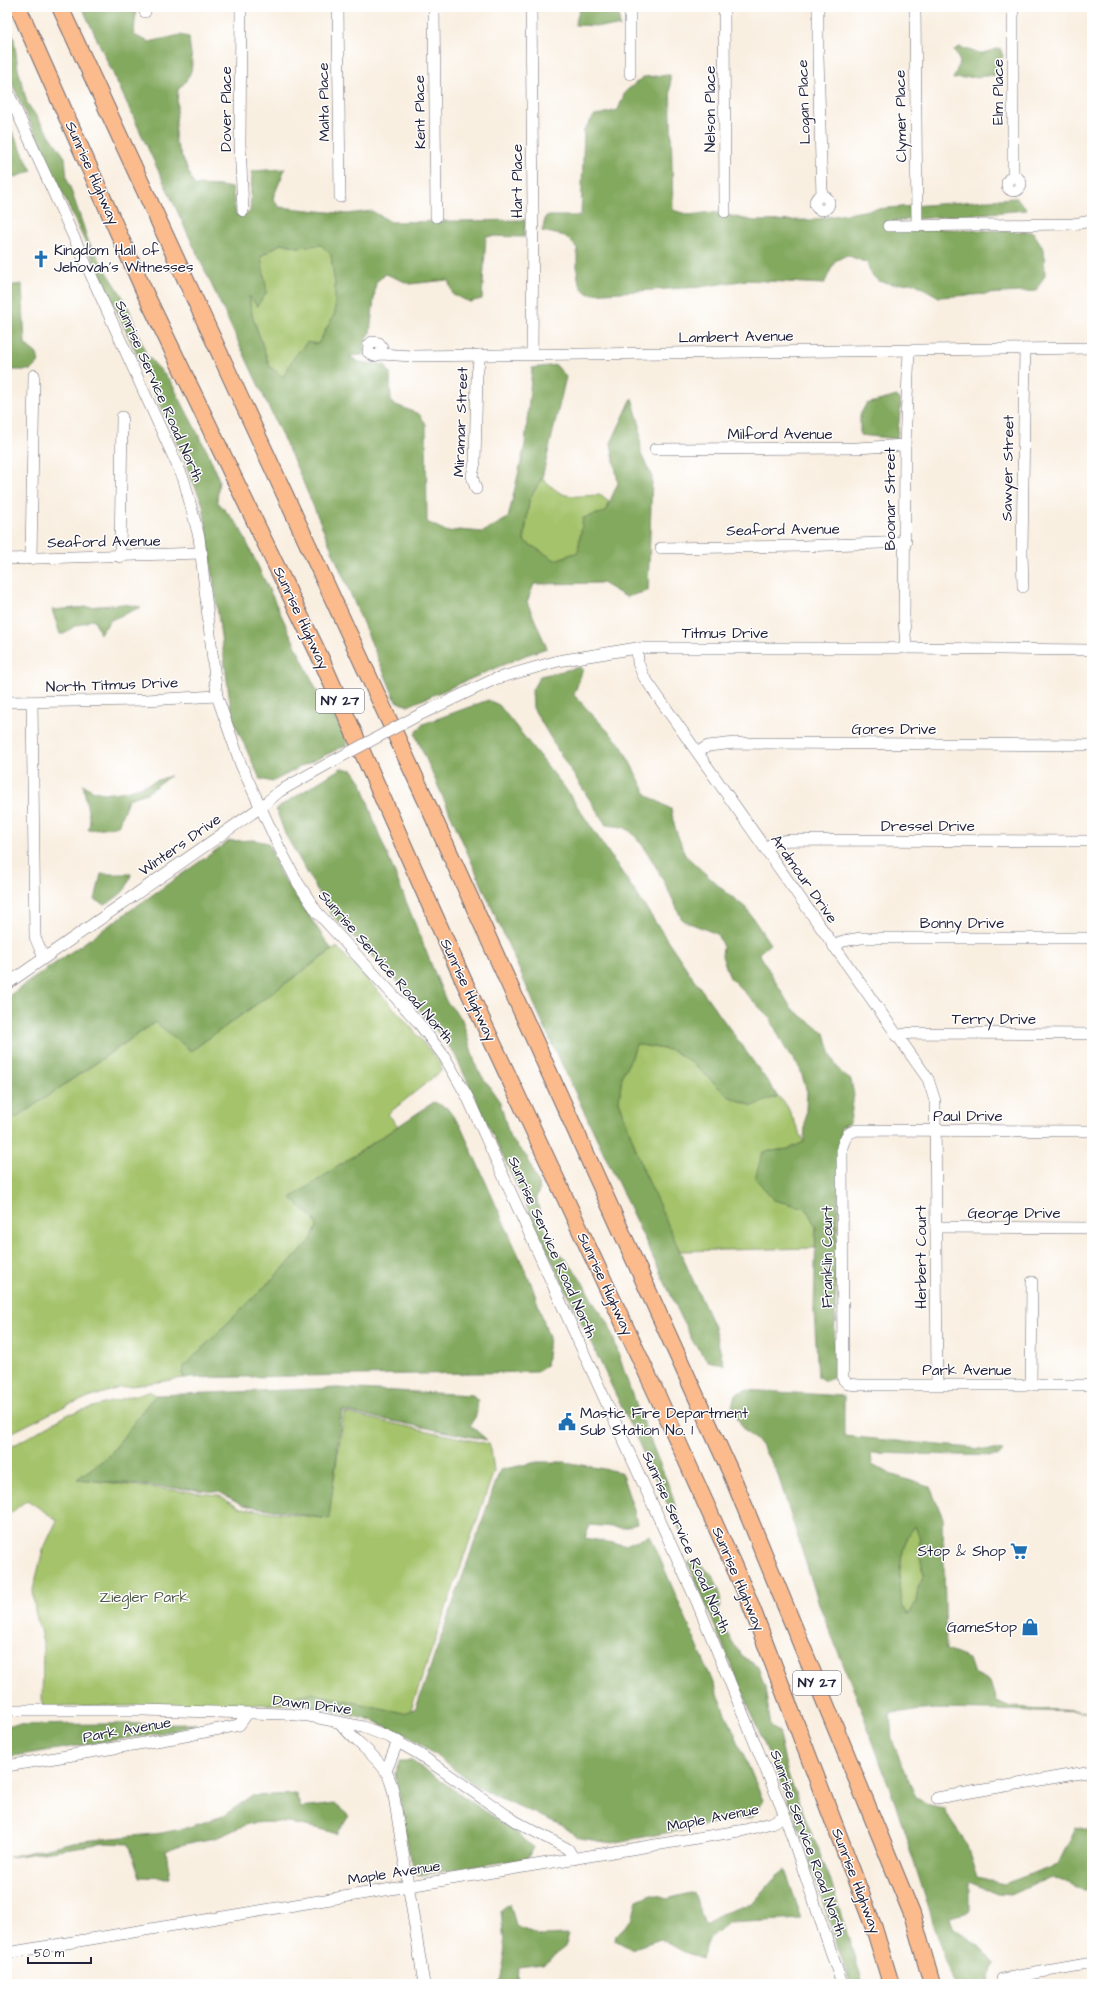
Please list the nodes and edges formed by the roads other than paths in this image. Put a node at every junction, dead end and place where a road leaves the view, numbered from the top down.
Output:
1 (18, 7) edge
2 (60, 7) edge
3 (241, 7) edge
4 (338, 7) edge
5 (434, 7) edge
6 (530, 7) edge
7 (630, 7) edge
8 (724, 7) edge
9 (818, 7) edge
10 (915, 7) edge
11 (1013, 7) edge
12 (630, 74) dead end
13 (7, 90) edge
14 (1013, 177) dead end
15 (822, 196) dead end
16 (340, 198) dead end
17 (242, 211) dead end
18 (725, 212) dead end
19 (436, 216) dead end
20 (1092, 222) edge
21 (917, 225) junction
22 (888, 226) dead end
23 (1092, 348) edge
24 (1025, 349) junction
25 (909, 351) junction
26 (381, 354) dead end
27 (532, 354) junction
28 (480, 355) junction
29 (34, 375) dead end
30 (122, 417) dead end
31 (905, 445) junction
32 (655, 449) dead end
33 (476, 489) dead end
34 (906, 542) junction
35 (661, 548) dead end
36 (202, 553) junction
37 (120, 557) junction
38 (7, 559) edge
39 (31, 559) junction
40 (1023, 587) dead end
41 (637, 648) junction
42 (906, 648) junction
43 (1092, 650) edge
44 (217, 696) junction
45 (7, 702) edge
46 (32, 702) junction
47 (376, 738) joint
48 (1092, 745) edge
49 (698, 752) junction
50 (261, 806) junction
51 (1092, 841) edge
52 (765, 848) junction
53 (1092, 938) edge
54 (834, 947) junction
55 (44, 958) junction
56 (7, 984) edge
57 (1092, 1034) edge
58 (896, 1036) junction
59 (936, 1130) junction
60 (1092, 1131) edge
61 (845, 1136) joint
62 (936, 1227) junction
63 (1092, 1228) edge
64 (1032, 1282) dead end
65 (843, 1379) joint
66 (937, 1384) junction
67 (1031, 1385) junction
68 (1092, 1385) edge
69 (7, 1710) edge
70 (247, 1714) junction
71 (340, 1723) junction
72 (398, 1741) junction
73 (7, 1766) edge
74 (386, 1771) junction
75 (1092, 1771) edge
76 (938, 1798) dead end
77 (785, 1816) junction
78 (574, 1859) junction
79 (408, 1885) junction
80 (7, 1954) edge
81 (1092, 1963) edge
82 (1002, 1979) dead end
83 (424, 1984) edge
84 (842, 1984) edge
85 (891, 1984) edge
86 (932, 1984) edge

1 - 85 highway, Sunrise Highway / NY 27
2 - 86 highway, NY 27
3 - 17 street, Dover Place
4 - 16 street, Malta Place
5 - 19 street, Kent Place
6 - 27 street, Hart Place
7 - 12 street
8 - 18 street, Nelson Place
9 - 15 street, Logan Place
10 - 21 street, Clymer Place
11 - 14 street, Elm Place
13 - 36 street, Sunrise Service Road North
20 - 21 street
21 - 22 street
23 - 24 street, Lambert Avenue
24 - 25 street, Lambert Avenue
24 - 40 street, Sawyer Street
25 - 27 street, Lambert Avenue
25 - 31 street, Boonar Street
26 - 28 street, Lambert Avenue
27 - 28 street, Lambert Avenue
28 - 33 street, Miramar Street
29 - 39 street
30 - 37 street
31 - 32 street, Milford Avenue
31 - 34 street, Boonar Street
34 - 35 street, Seaford Avenue
34 - 42 street, Boonar Street
36 - 37 street, Seaford Avenue
36 - 44 street, Sunrise Service Road North
37 - 39 street, Seaford Avenue
38 - 39 street, Seaford Avenue
41 - 42 street, Titmus Drive
41 - 47 street, Titmus Drive, bridge
41 - 49 street, Ardmour Drive
42 - 43 street, Titmus Drive
44 - 46 street, North Titmus Drive
44 - 50 street, Sunrise Service Road North
45 - 46 street, North Titmus Drive
46 - 55 street
47 - 50 street, Winters Drive, bridge
48 - 49 street, Gores Drive
49 - 52 street, Ardmour Drive
50 - 55 street, Winters Drive
50 - 77 street, Sunrise Service Road North
51 - 52 street, Dressel Drive
52 - 54 street, Ardmour Drive
53 - 54 street, Bonny Drive
54 - 58 street, Ardmour Drive
55 - 56 street, Winters Drive
57 - 58 street, Terry Drive
58 - 59 street, Ardmour Drive
59 - 60 street, Paul Drive
59 - 61 street, Paul Drive
59 - 62 street, Herbert Court
61 - 65 street, Franklin Court
62 - 63 street, George Drive
62 - 66 street, Herbert Court
64 - 67 street
65 - 66 street, Park Avenue
66 - 67 street, Park Avenue
67 - 68 street, Park Avenue
69 - 70 street, Dawn Drive
70 - 71 street, Dawn Drive
70 - 73 street, Park Avenue
71 - 72 street, Dawn Drive
71 - 74 street
72 - 74 street
72 - 78 street, Dawn Drive
74 - 79 street
75 - 76 street
77 - 78 street, Maple Avenue
77 - 84 street, Sunrise Service Road North
78 - 79 street, Maple Avenue
79 - 80 street, Maple Avenue
79 - 83 street
81 - 82 street

